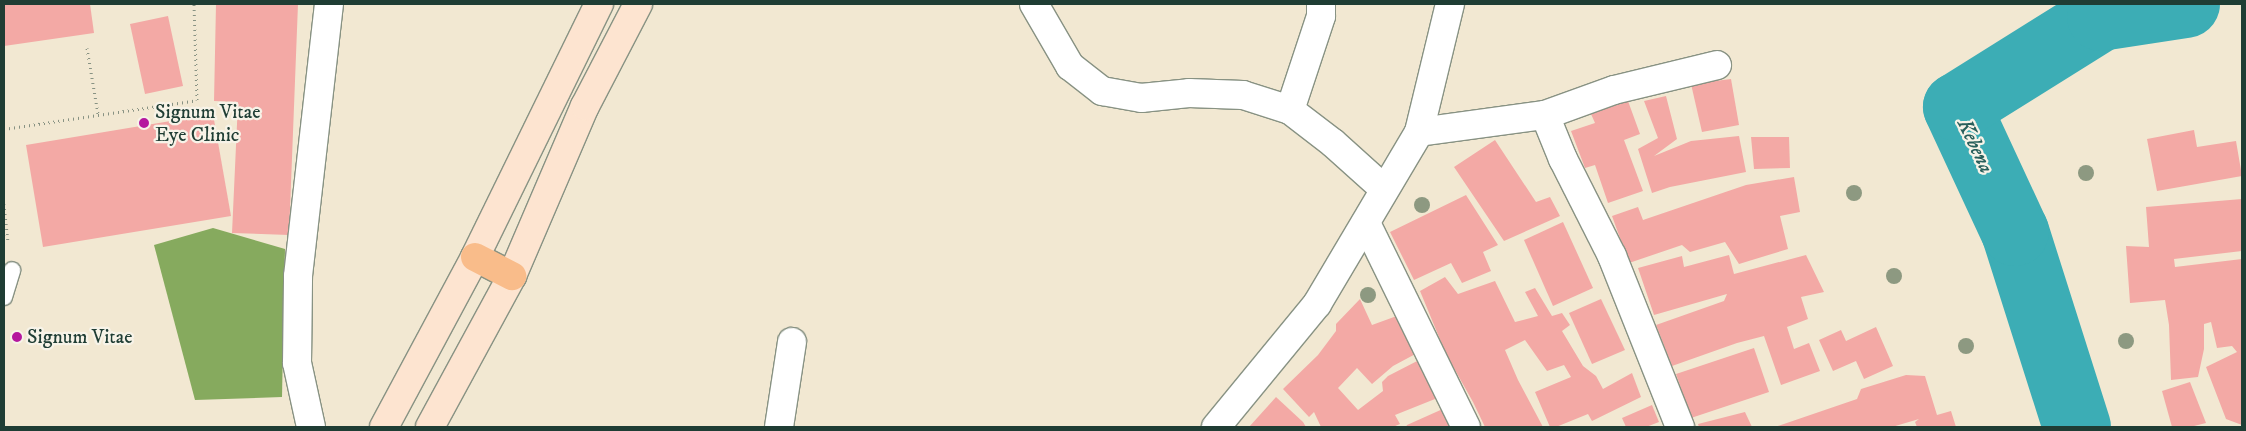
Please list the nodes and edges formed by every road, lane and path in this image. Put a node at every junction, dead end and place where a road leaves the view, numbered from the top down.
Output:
1 (194, 4) edge
2 (329, 4) edge
3 (599, 4) edge
4 (638, 4) edge
5 (1034, 4) edge
6 (1321, 4) edge
7 (1450, 4) edge
8 (87, 48) dead end
9 (1717, 65) dead end
10 (1290, 110) junction
11 (98, 114) junction
12 (1545, 116) junction
13 (4, 128) edge
14 (1419, 132) junction
15 (1384, 189) junction
16 (4, 204) edge
17 (1366, 223) junction
18 (475, 256) junction
19 (12, 270) joint
20 (512, 276) junction
21 (4, 297) edge
22 (792, 342) dead end
23 (311, 427) edge
24 (384, 427) edge
25 (430, 427) edge
26 (780, 427) edge
27 (1216, 427) edge
28 (1466, 427) edge
29 (1680, 427) edge

1 - 11 path
2 - 23 street
3 - 18 main road
4 - 20 main road
5 - 10 street
6 - 10 street
7 - 14 street
8 - 11 path
9 - 12 street
10 - 15 street
11 - 13 path
12 - 14 street
12 - 29 street
14 - 15 street
15 - 17 street
16 - 19 path
17 - 27 street
17 - 28 street
18 - 20 main road
18 - 24 main road
19 - 21 lane
20 - 25 main road
22 - 26 street

